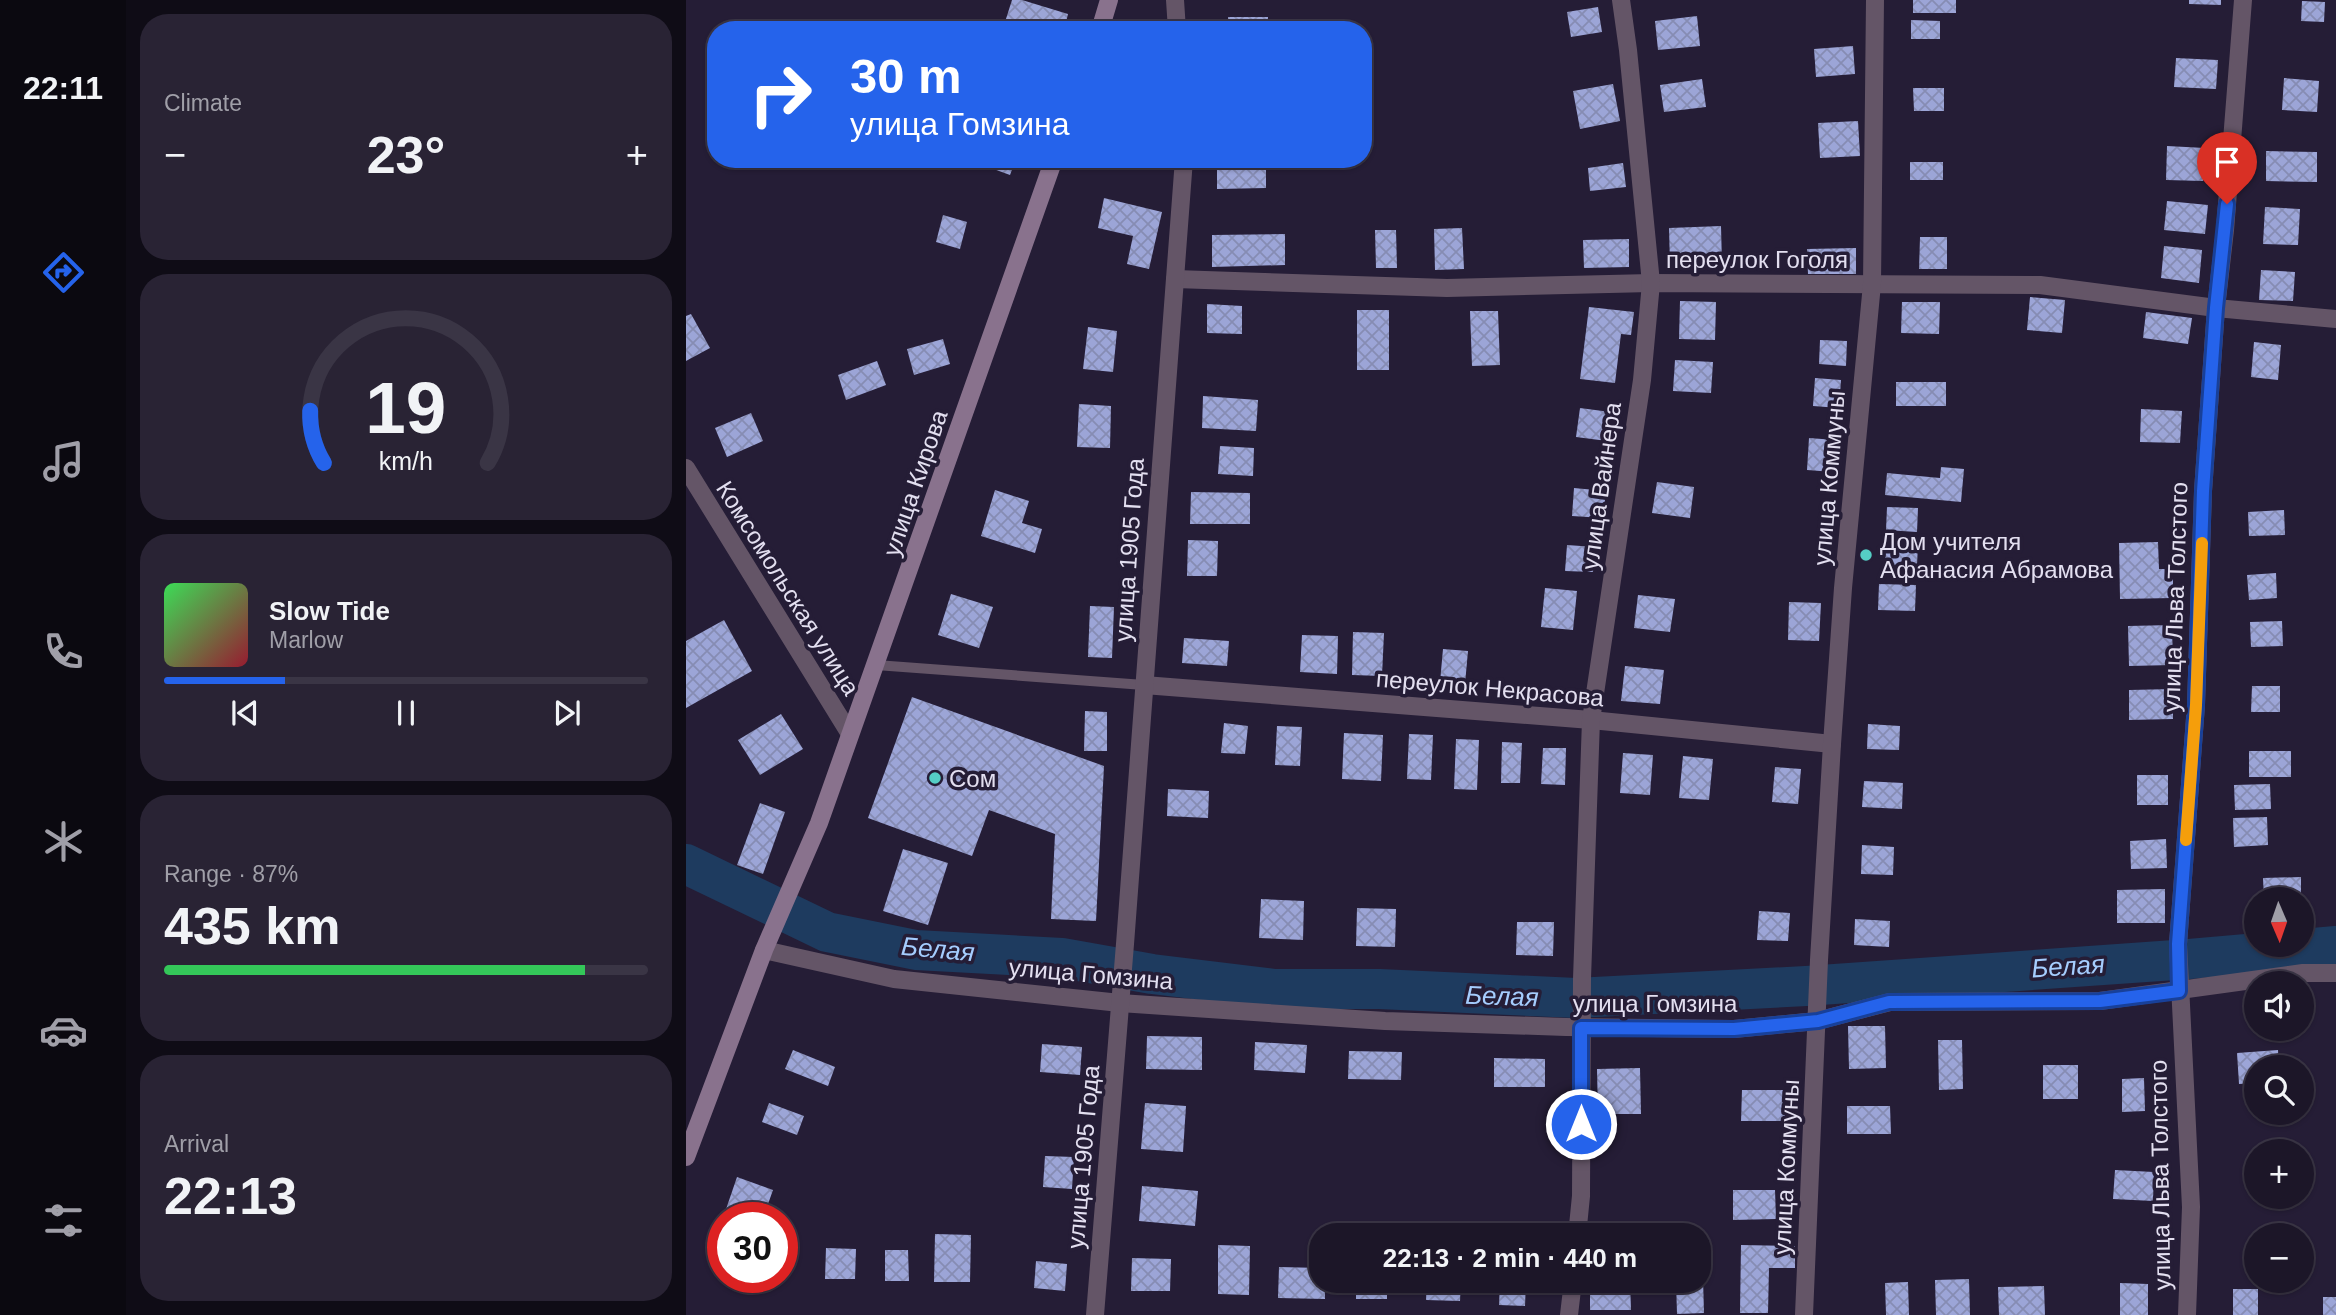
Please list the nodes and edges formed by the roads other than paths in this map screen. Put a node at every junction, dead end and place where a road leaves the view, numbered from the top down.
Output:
1 (1109, 0) edge
2 (1175, 0) edge
3 (1621, 0) edge
4 (1874, 0) edge
5 (2243, 0) edge
6 (1103, 21) edge
7 (1176, 21) edge
8 (1051, 168) edge
9 (1183, 168) edge
10 (1175, 279) junction
11 (1651, 283) junction
12 (1872, 284) junction
13 (2216, 308) junction
14 (2336, 319) edge
15 (686, 468) edge
16 (691, 488) edge
17 (876, 665) junction
18 (1144, 685) junction
19 (1591, 720) junction
20 (850, 734) junction
21 (1832, 744) junction
22 (764, 950) junction
23 (2336, 974) edge
24 (2179, 991) junction
25 (1120, 1003) junction
26 (1818, 1021) junction
27 (1581, 1028) junction
28 (686, 1157) edge
29 (1578, 1223) edge
30 (1572, 1293) edge
31 (1095, 1315) edge
32 (1569, 1315) edge
33 (1804, 1315) edge
34 (2187, 1315) edge

1 - 6 main road
2 - 7 street
3 - 11 street, улица Вайнера
4 - 12 street, улица Коммуны
5 - 13 street, улица Льва Толстого
8 - 17 main road, улица Кирова
9 - 10 street, улица 1905 Года
10 - 11 street, переулок Гоголя
10 - 18 street, улица 1905 Года
11 - 12 street, переулок Гоголя
11 - 19 street, улица Вайнера
12 - 13 street, переулок Гоголя
12 - 21 street, улица Коммуны
13 - 14 street, переулок Гоголя
13 - 24 street, улица Льва Толстого
15 - 16 street, Комсомольская улица
16 - 20 street, Комсомольская улица
17 - 18 lane
17 - 20 main road, улица Кирова
18 - 19 street, переулок Некрасова
18 - 25 street, улица 1905 Года
19 - 21 street, переулок Некрасова
19 - 27 street, улица Вайнера
20 - 22 main road, улица Кирова
21 - 26 street, улица Коммуны
22 - 25 street, улица Гомзина
22 - 28 main road, улица Кирова
23 - 24 street, улица Гомзина
24 - 26 street, улица Гомзина
24 - 34 street, улица Льва Толстого
25 - 27 street, улица Гомзина
25 - 31 street, улица 1905 Года
26 - 27 street, улица Гомзина
26 - 33 street, улица Коммуны
27 - 29 street
30 - 32 street

